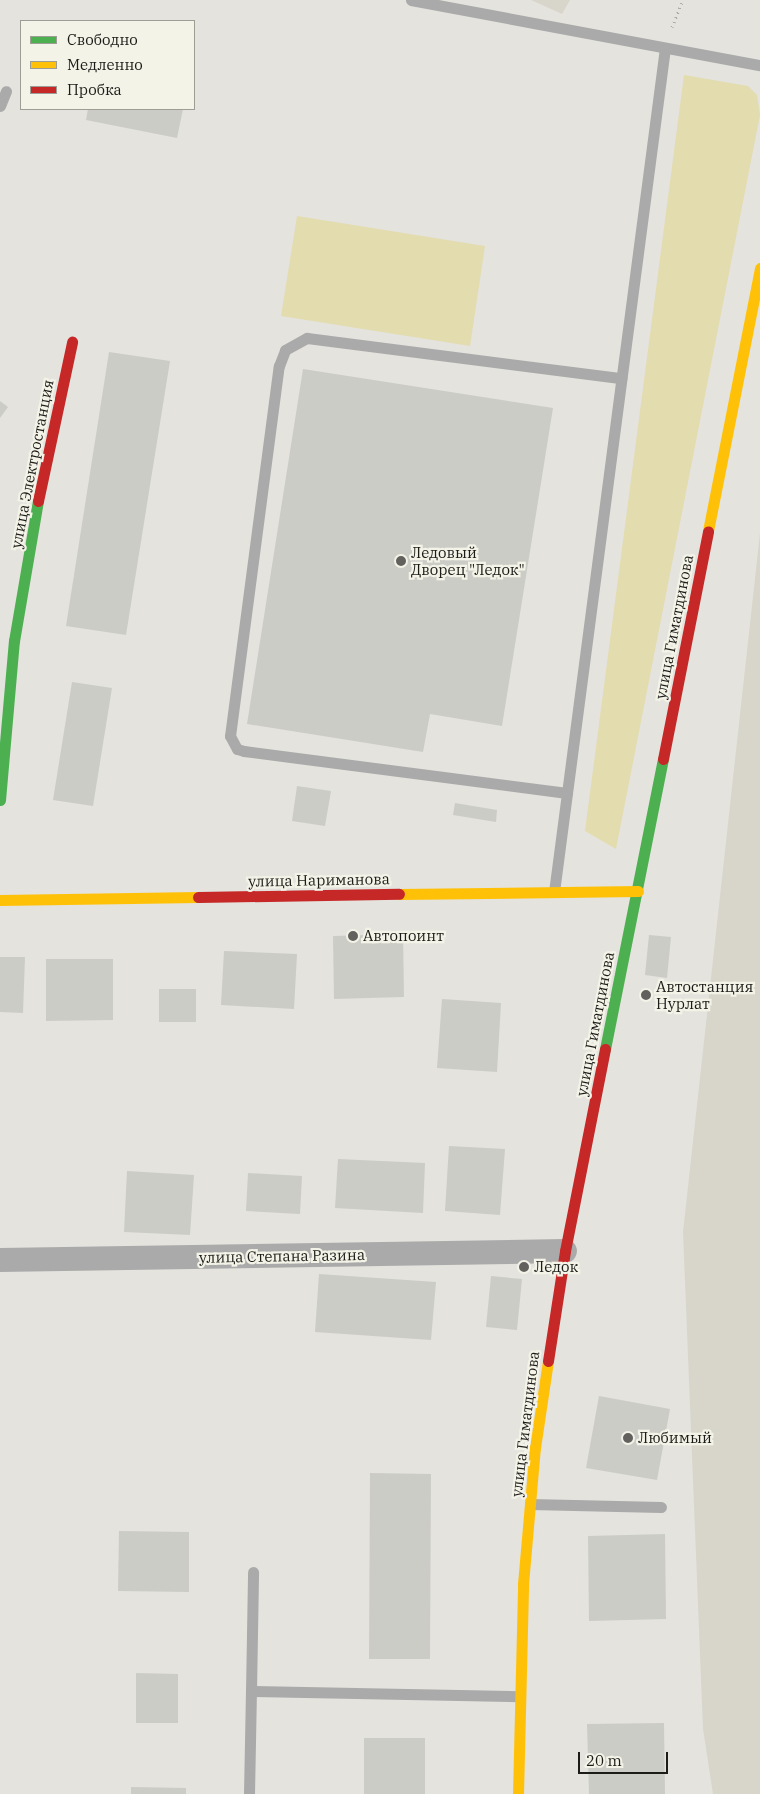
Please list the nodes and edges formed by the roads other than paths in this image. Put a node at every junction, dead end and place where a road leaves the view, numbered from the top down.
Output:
1 (411, 0) edge
2 (665, 48) junction
3 (760, 64) edge
4 (6, 91) dead end
5 (0, 106) edge
6 (760, 268) edge
7 (72, 342) dead end
8 (621, 378) junction
9 (567, 793) junction
10 (0, 800) edge
11 (638, 890) junction
12 (554, 892) junction
13 (0, 900) edge
14 (565, 1251) junction
15 (0, 1260) edge
16 (530, 1504) junction
17 (661, 1507) dead end
18 (253, 1572) dead end
19 (251, 1691) junction
20 (520, 1696) junction
21 (249, 1794) edge
22 (518, 1794) edge

1 - 2 lane
2 - 3 lane
2 - 8 lane
4 - 5 lane
6 - 11 main road, улица Гиматдинова
7 - 10 main road, улица Электростанция
8 - 9 lane
8 - 9 lane
9 - 12 lane
11 - 12 main road, улица Нариманова
11 - 14 main road, улица Гиматдинова
12 - 13 main road, улица Нариманова
14 - 15 street, улица Степана Разина
14 - 16 main road, улица Гиматдинова
16 - 17 lane
16 - 20 main road, улица Гиматдинова
18 - 19 lane
19 - 20 lane
19 - 21 lane
20 - 22 main road, улица Гиматдинова

